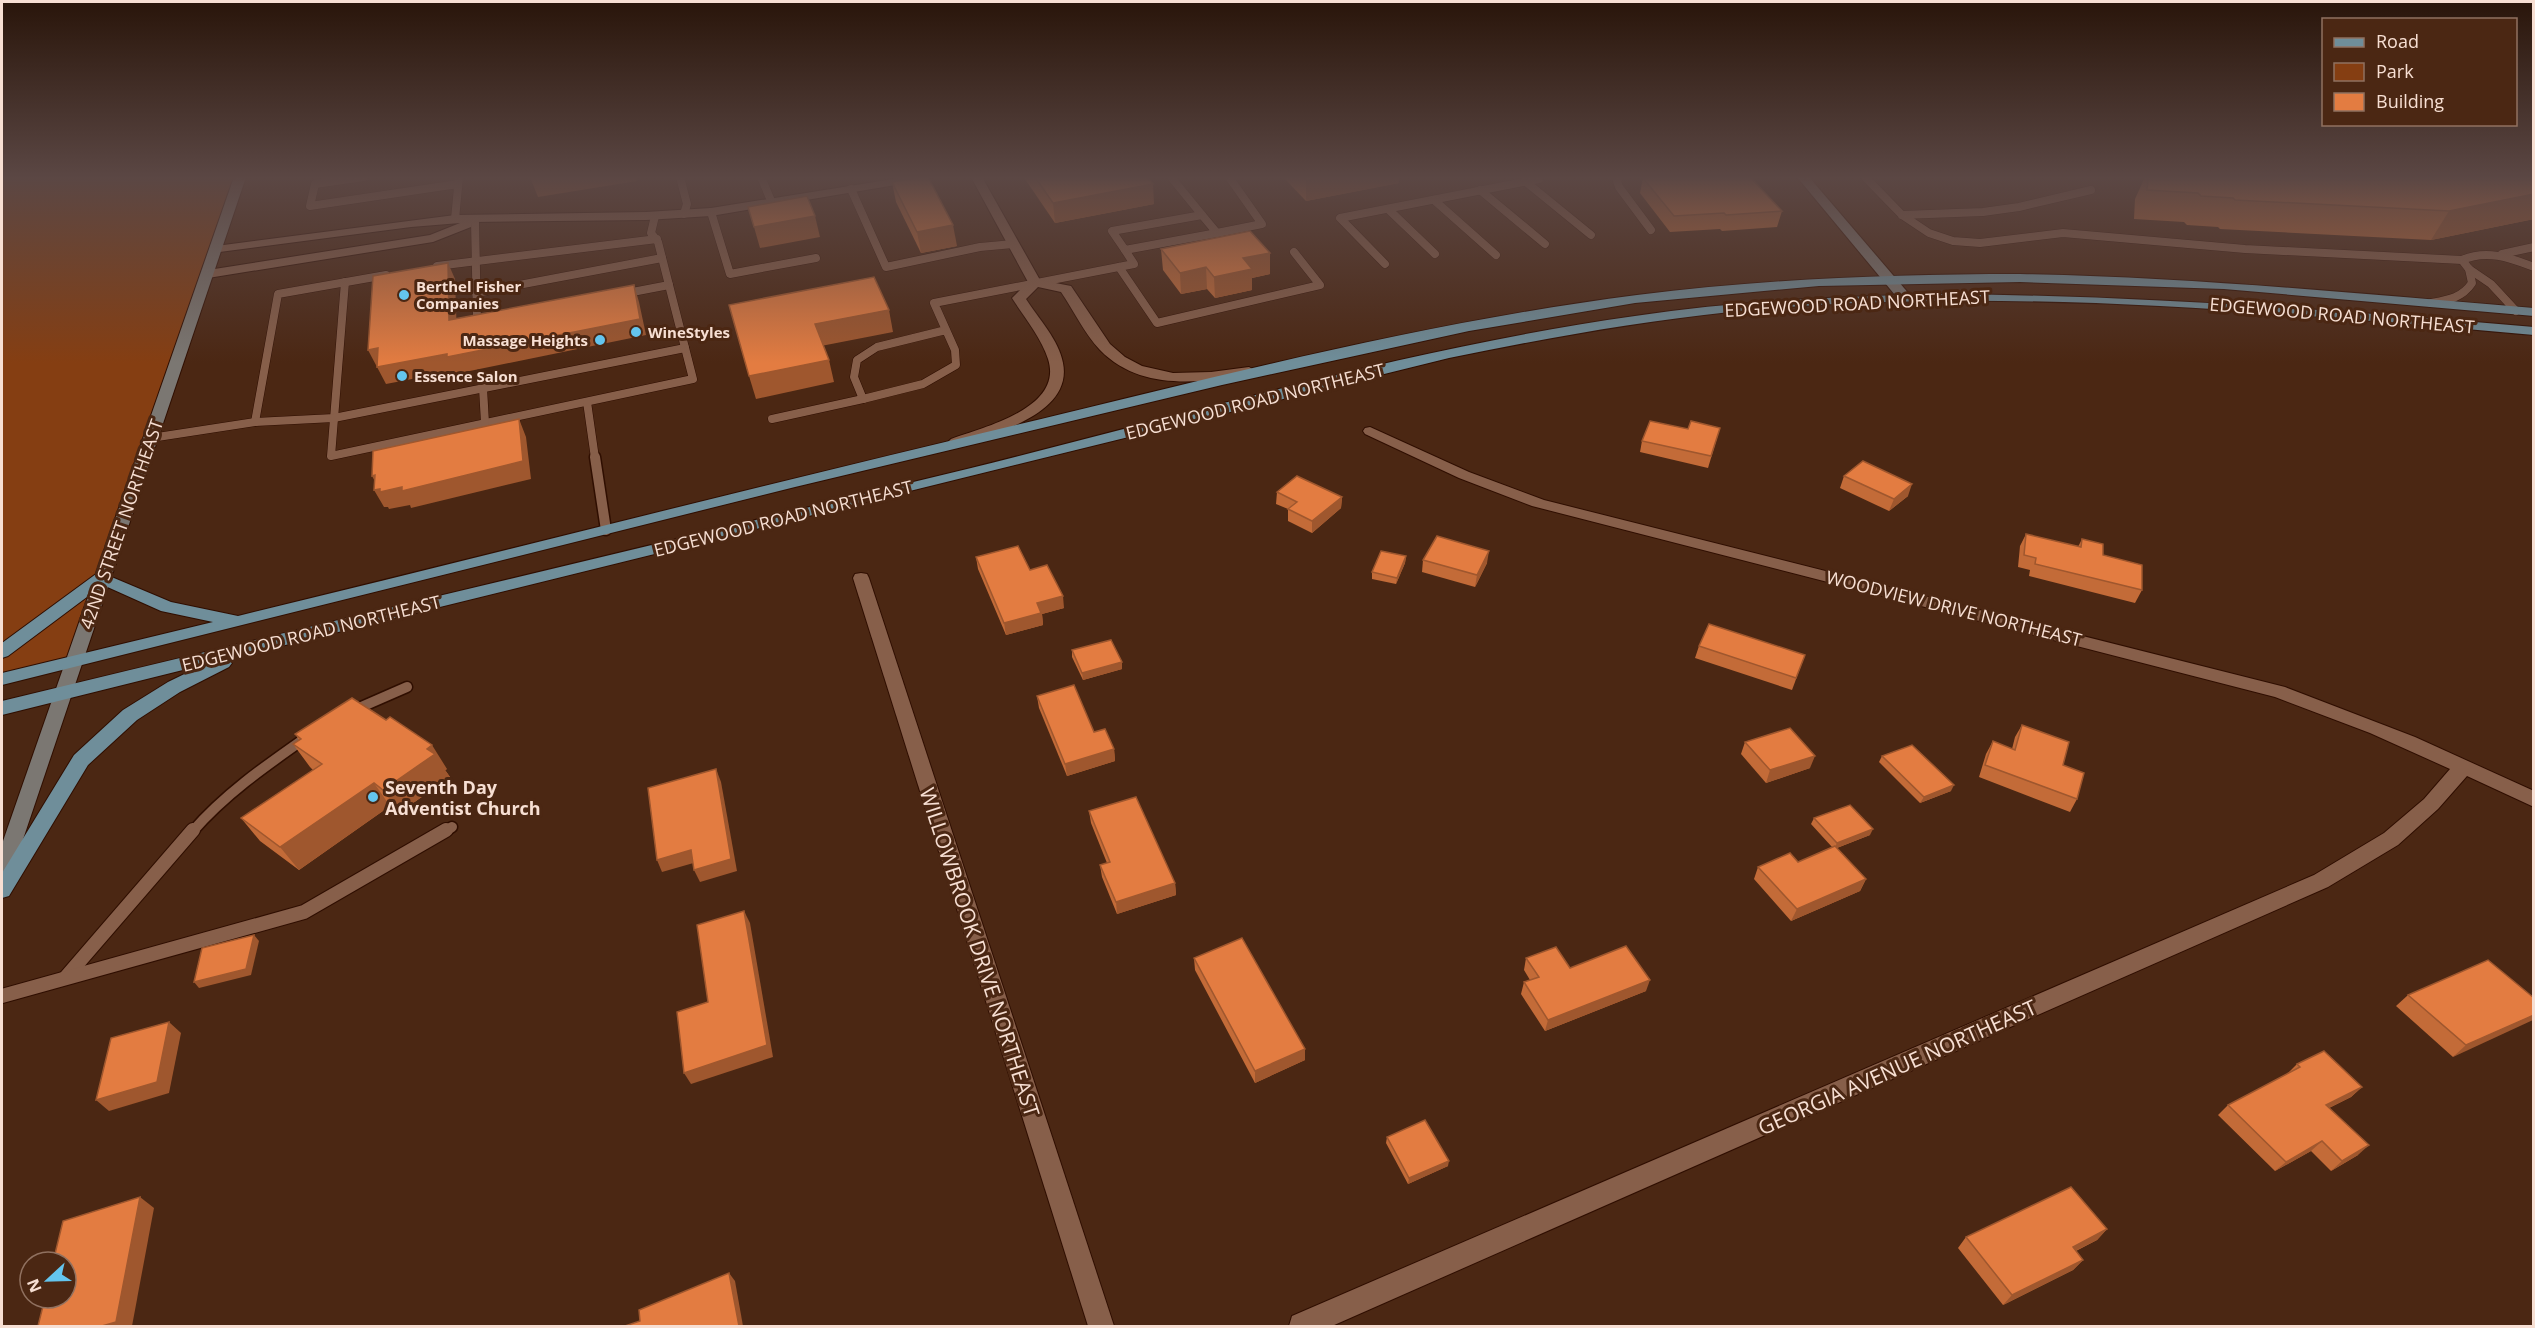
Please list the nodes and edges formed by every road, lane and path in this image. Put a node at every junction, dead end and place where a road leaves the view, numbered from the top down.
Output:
1 (220, 239) edge
2 (296, 239) edge
3 (427, 239) edge
4 (477, 239) edge
5 (657, 239) joint
6 (719, 239) edge
7 (873, 239) edge
8 (1010, 239) edge
9 (1117, 239) edge
10 (1185, 239) edge
11 (1361, 239) edge
12 (1419, 239) edge
13 (1478, 239) edge
14 (1539, 239) edge
15 (1856, 239) edge
16 (1952, 239) edge
17 (2005, 239) edge
18 (2130, 239) edge
19 (1013, 244) junction
20 (1545, 244) dead end
21 (2534, 247) edge
22 (216, 250) junction
23 (1125, 250) junction
24 (1294, 252) dead end
25 (1435, 254) dead end
26 (1496, 255) dead end
27 (2498, 255) junction
28 (662, 258) junction
29 (816, 258) dead end
30 (475, 260) junction
31 (2462, 260) junction
32 (1385, 264) dead end
33 (1119, 267) junction
34 (2534, 267) edge
35 (428, 268) edge
36 (2469, 269) junction
37 (208, 274) junction
38 (393, 274) edge
39 (1891, 279) junction
40 (345, 282) junction
41 (1035, 283) junction
42 (669, 285) junction
43 (476, 293) junction
44 (612, 296) edge
45 (1905, 298) junction
46 (2431, 303) junction
47 (2516, 311) junction
48 (2534, 312) edge
49 (488, 319) edge
50 (2431, 322) junction
51 (946, 330) junction
52 (2534, 331) edge
53 (685, 348) junction
54 (1287, 365) junction
55 (483, 388) junction
56 (863, 399) junction
57 (588, 402) junction
58 (334, 418) junction
59 (772, 419) dead end
60 (255, 422) junction
61 (485, 423) junction
62 (1370, 431) dead end
63 (151, 438) junction
64 (944, 446) junction
65 (606, 530) junction
66 (102, 578) junction
67 (861, 578) dead end
68 (238, 621) junction
69 (276, 641) junction
70 (2, 652) edge
71 (73, 662) junction
72 (2, 679) edge
73 (407, 687) dead end
74 (63, 693) junction
75 (2, 708) edge
76 (337, 719) edge
77 (318, 730) edge
78 (2464, 766) junction
79 (2534, 800) edge
80 (452, 827) dead end
81 (2, 872) edge
82 (2, 890) edge
83 (66, 977) junction
84 (2, 996) edge
85 (1101, 1326) edge
86 (1302, 1326) edge

1 - 22 main road, 42ND STREET NORTHEAST
2 - 22 street
3 - 37 street
4 - 30 lane
5 - 28 lane
5 - 30 lane
6 - 29 lane
7 - 19 lane
8 - 19 street
9 - 23 lane
10 - 23 lane
11 - 32 lane
12 - 25 lane
13 - 26 lane
14 - 20 lane
15 - 39 main road
16 - 17 lane
18 - 31 lane
19 - 41 street
21 - 27 lane
22 - 37 main road, 42ND STREET NORTHEAST
23 - 33 lane
24 - 33 lane
27 - 31 lane
27 - 34 lane
28 - 42 lane
28 - 43 lane
30 - 35 lane
30 - 43 lane
31 - 36 lane
33 - 41 lane
36 - 46 lane
36 - 47 lane
37 - 63 main road, 42ND STREET NORTHEAST
38 - 40 lane
39 - 45 main road
39 - 46 main road, EDGEWOOD ROAD NORTHEAST
39 - 54 main road, EDGEWOOD ROAD NORTHEAST
40 - 58 lane
40 - 60 lane
41 - 51 lane
41 - 54 street
41 - 64 street
42 - 44 lane
42 - 53 lane
43 - 49 lane
45 - 50 main road, EDGEWOOD ROAD NORTHEAST
45 - 69 main road, EDGEWOOD ROAD NORTHEAST
46 - 47 main road, EDGEWOOD ROAD NORTHEAST
47 - 48 main road, EDGEWOOD ROAD NORTHEAST
47 - 50 main road
50 - 52 main road, EDGEWOOD ROAD NORTHEAST
51 - 56 lane
51 - 56 lane
53 - 55 lane
53 - 57 lane
54 - 64 main road, EDGEWOOD ROAD NORTHEAST
55 - 58 lane
55 - 61 lane
56 - 59 lane
57 - 61 lane
57 - 65 lane
58 - 60 lane
58 - 61 lane
60 - 63 lane
62 - 78 street, WOODVIEW DRIVE NORTHEAST
63 - 66 main road, 42ND STREET NORTHEAST
64 - 65 main road, EDGEWOOD ROAD NORTHEAST
65 - 68 main road, EDGEWOOD ROAD NORTHEAST
66 - 68 main road
66 - 70 main road
66 - 71 main road, 42ND STREET NORTHEAST
67 - 85 street, WILLOWBROOK DRIVE NORTHEAST
68 - 71 main road, EDGEWOOD ROAD NORTHEAST
69 - 74 main road, EDGEWOOD ROAD NORTHEAST
69 - 82 main road
71 - 72 main road, EDGEWOOD ROAD NORTHEAST
71 - 74 main road, 42ND STREET NORTHEAST
73 - 76 lane
74 - 75 main road, EDGEWOOD ROAD NORTHEAST
74 - 81 main road, 42ND STREET NORTHEAST
77 - 83 lane
78 - 79 street, WOODVIEW DRIVE NORTHEAST
78 - 86 street, GEORGIA AVENUE NORTHEAST
80 - 83 lane
83 - 84 lane

